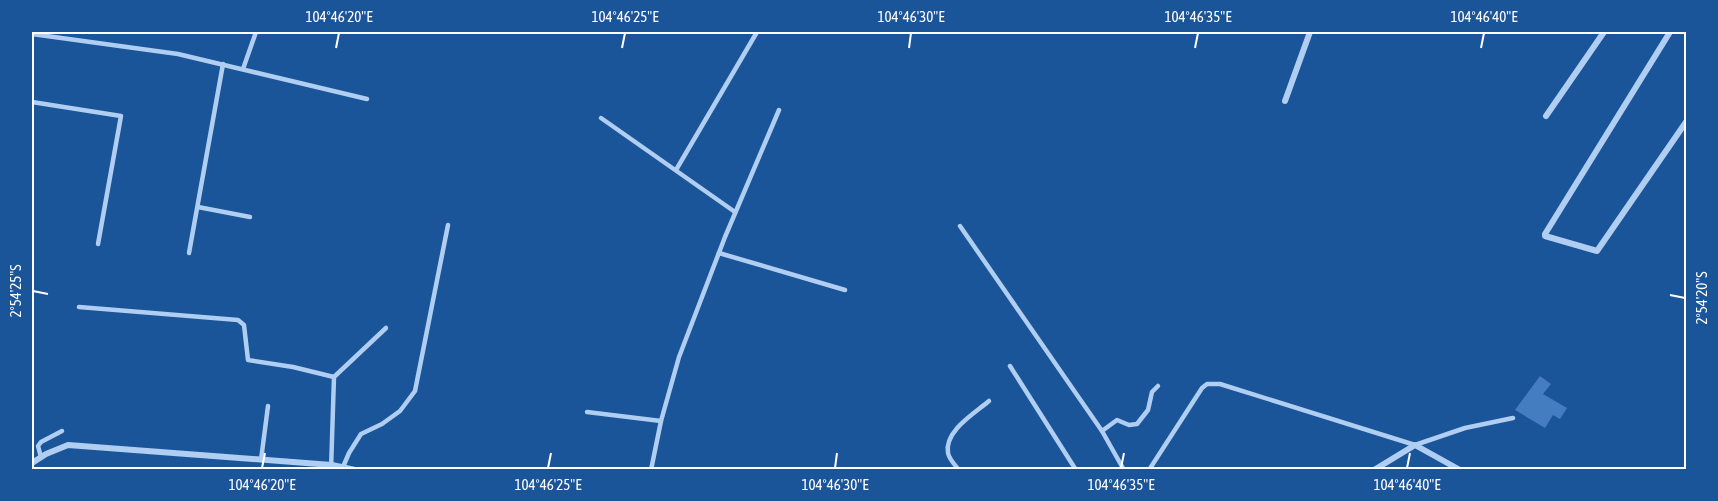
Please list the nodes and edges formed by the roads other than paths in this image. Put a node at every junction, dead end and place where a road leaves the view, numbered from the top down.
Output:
1 (256, 32) edge
2 (757, 32) edge
3 (1310, 32) edge
4 (1604, 32) edge
5 (1670, 32) edge
6 (32, 34) edge
7 (223, 64) junction
8 (243, 69) junction
9 (367, 99) dead end
10 (1285, 100) dead end
11 (32, 102) edge
12 (779, 110) dead end
13 (1546, 116) dead end
14 (601, 118) dead end
15 (1686, 122) edge
16 (676, 170) junction
17 (198, 207) junction
18 (735, 212) junction
19 (250, 217) dead end
20 (448, 225) dead end
21 (960, 226) dead end
22 (98, 244) dead end
23 (189, 253) dead end
24 (718, 253) junction
25 (845, 290) dead end
26 (79, 307) dead end
27 (386, 328) dead end
28 (1010, 366) dead end
29 (334, 376) junction
30 (1158, 386) dead end
31 (989, 401) dead end
32 (268, 406) dead end
33 (587, 412) dead end
34 (1513, 418) dead end
35 (661, 421) junction
36 (62, 431) dead end
37 (1102, 432) junction
38 (1415, 445) junction
39 (41, 457) junction
40 (261, 460) junction
41 (32, 463) edge
42 (331, 467) edge
43 (343, 467) junction
44 (355, 470) edge
45 (651, 470) edge
46 (959, 470) edge
47 (1076, 470) edge
48 (1124, 470) edge
49 (1149, 470) edge
50 (1374, 470) edge
51 (1460, 470) edge

1 - 8 lane
2 - 16 lane
3 - 10 street
4 - 13 street
5 - 15 street
6 - 7 lane
7 - 8 lane
7 - 17 lane
8 - 9 lane
11 - 22 lane
12 - 18 lane
14 - 16 lane
16 - 18 lane
17 - 19 lane
17 - 23 lane
18 - 24 lane
20 - 43 lane
21 - 37 lane
24 - 25 lane
24 - 35 lane
26 - 29 lane
27 - 29 lane
28 - 47 lane
29 - 42 lane
30 - 37 lane
31 - 46 lane
32 - 40 lane
33 - 35 lane
34 - 38 lane
35 - 45 lane
36 - 39 lane
37 - 48 lane
38 - 49 lane
38 - 50 street
38 - 51 street
39 - 40 street
39 - 41 street
40 - 42 street
42 - 43 street
43 - 44 street

